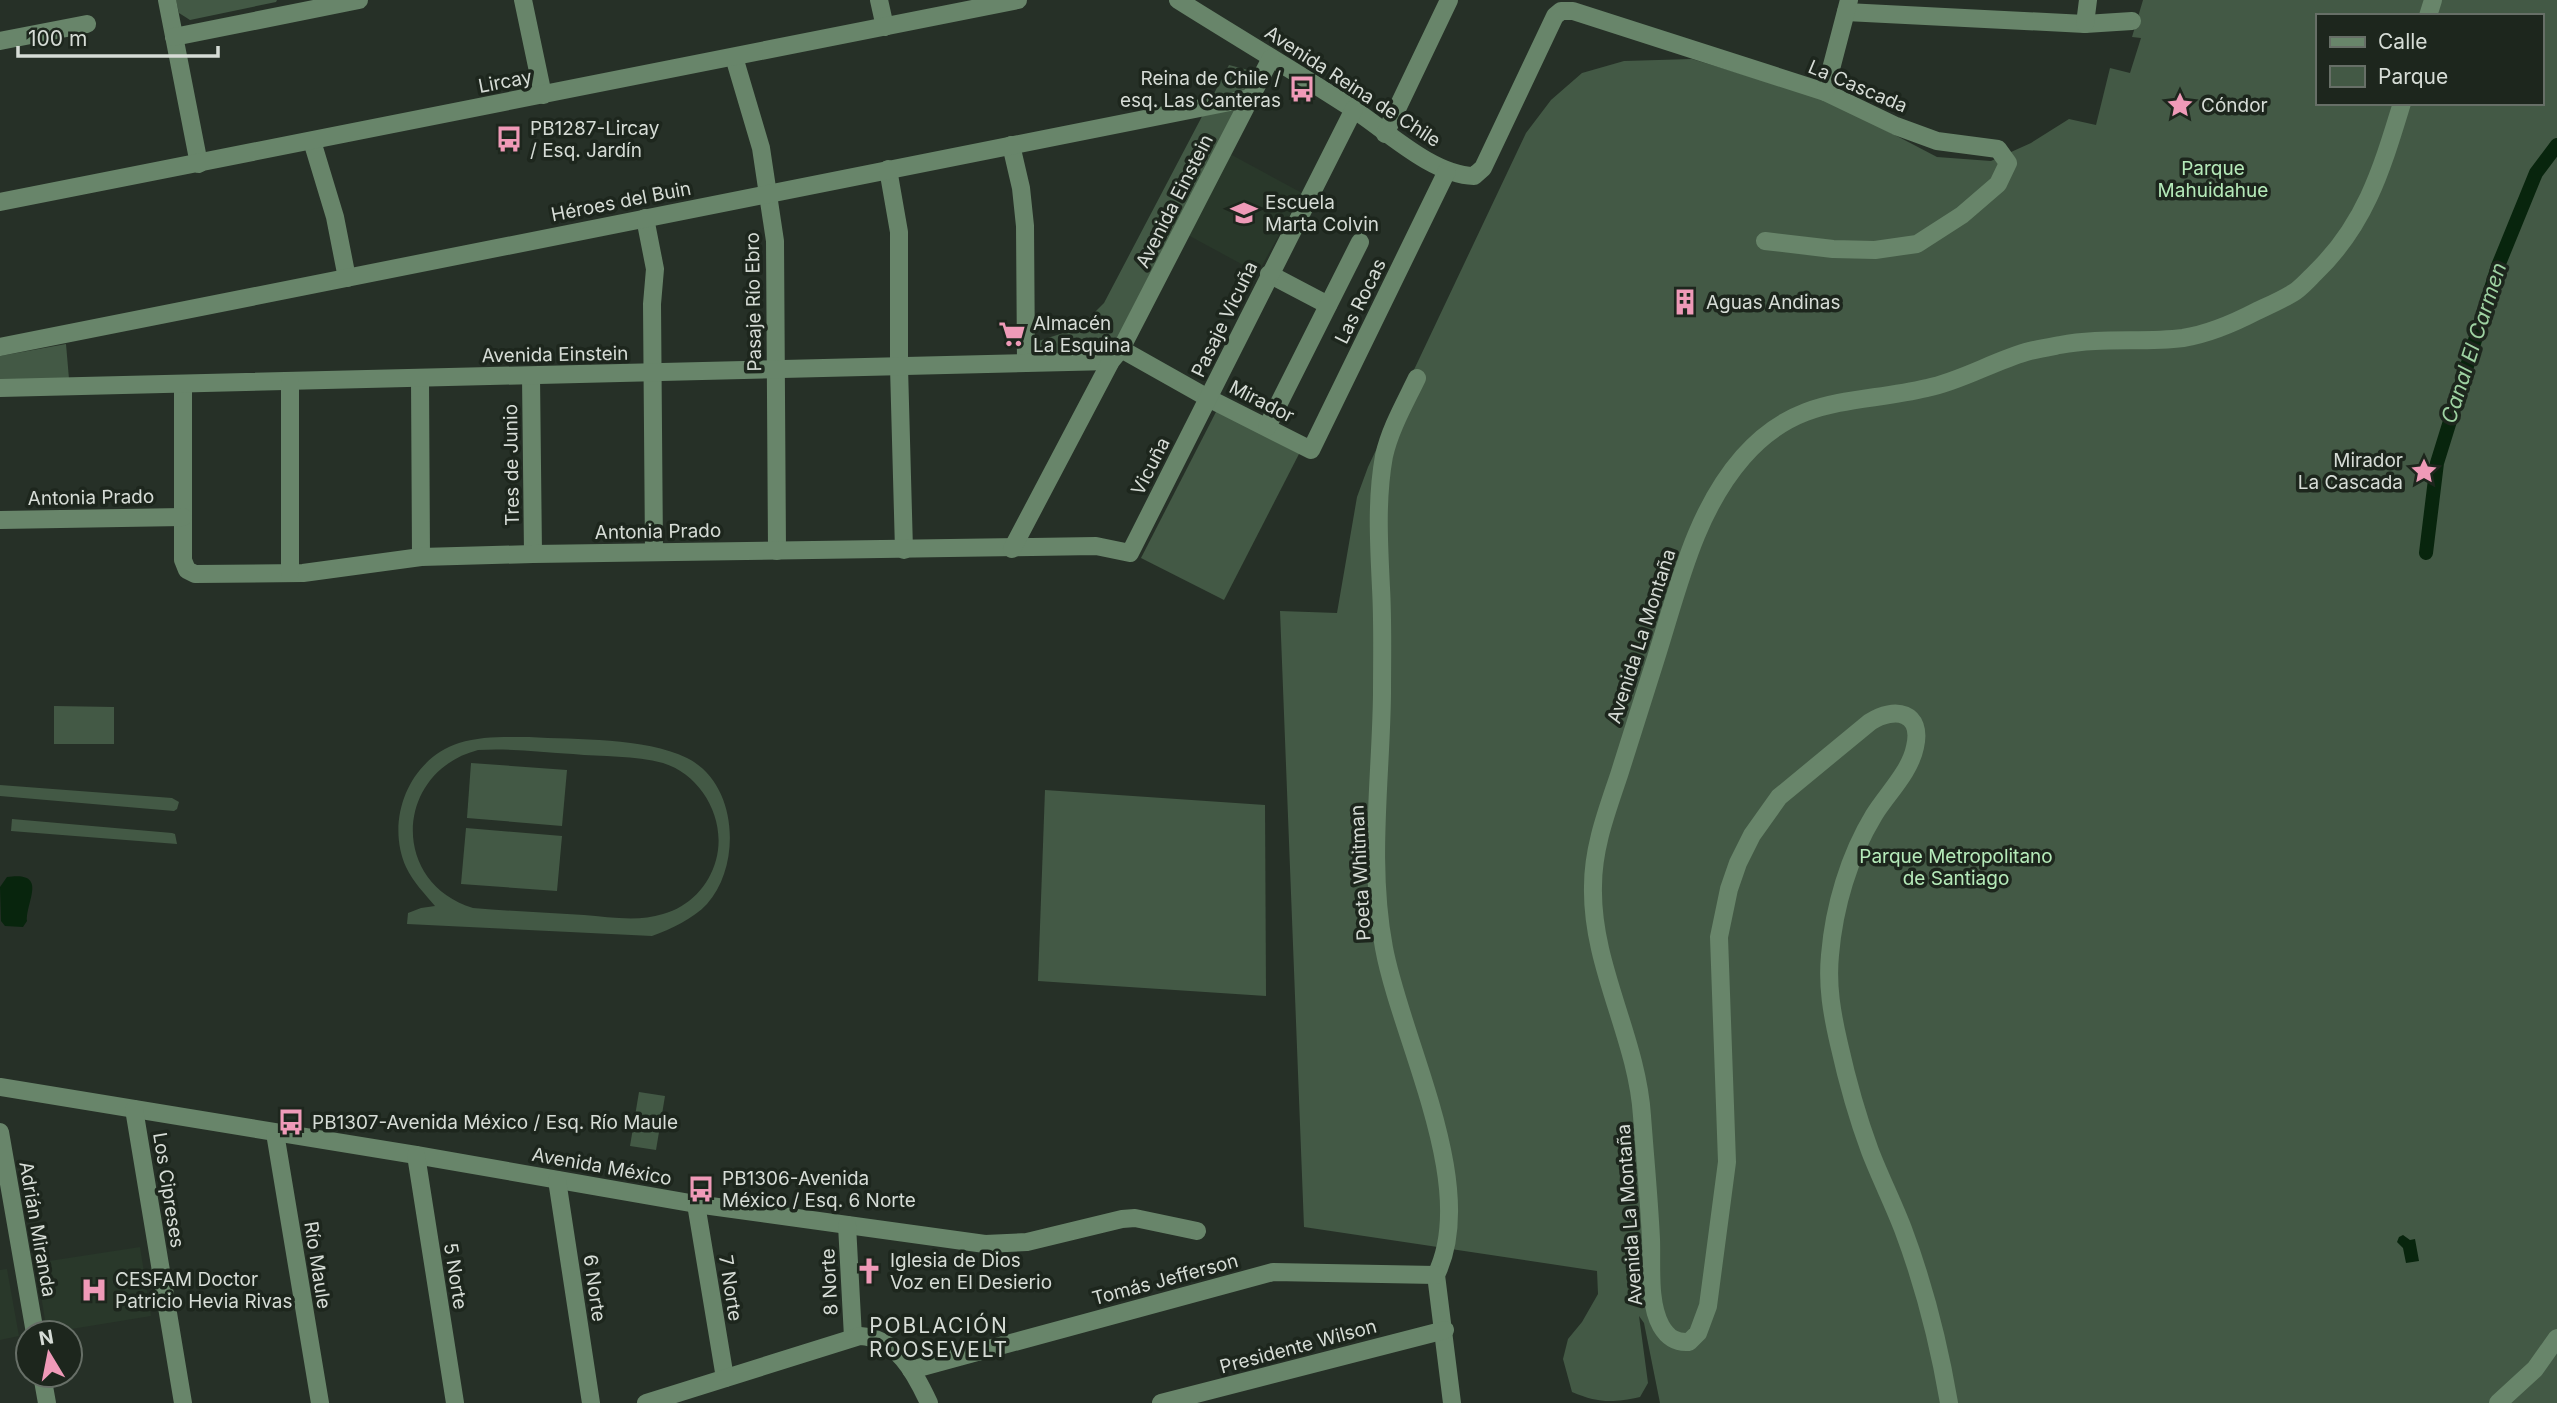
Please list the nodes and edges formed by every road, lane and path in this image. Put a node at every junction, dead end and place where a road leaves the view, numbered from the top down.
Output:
1 (167, 0) edge
2 (359, 0) edge
3 (523, 0) edge
4 (879, 0) edge
5 (1018, 0) edge
6 (1178, 0) edge
7 (1449, 0) edge
8 (2088, 0) edge
9 (326, 3) edge
10 (1848, 6) edge
11 (2132, 21) dead end
12 (87, 24) dead end
13 (2085, 24) junction
14 (885, 27) junction
15 (174, 37) junction
16 (0, 41) edge
17 (734, 57) junction
18 (1271, 58) junction
19 (1825, 92) junction
20 (543, 95) junction
21 (1250, 98) junction
22 (2401, 105) edge
23 (1354, 109) junction
24 (1385, 134) junction
25 (312, 141) junction
26 (1011, 145) junction
27 (199, 164) junction
28 (888, 169) junction
29 (1447, 171) junction
30 (1474, 176) joint
31 (769, 193) junction
32 (0, 202) edge
33 (645, 218) junction
34 (1765, 241) dead end
35 (1360, 242) dead end
36 (1269, 274) junction
37 (348, 278) junction
38 (1328, 305) junction
39 (0, 347) edge
40 (1116, 355) junction
41 (1026, 363) junction
42 (899, 367) junction
43 (776, 370) junction
44 (653, 373) junction
45 (531, 376) junction
46 (1417, 378) dead end
47 (420, 379) junction
48 (290, 382) junction
49 (183, 384) junction
50 (0, 388) edge
51 (1208, 398) junction
52 (1267, 428) junction
53 (1311, 450) joint
54 (183, 517) junction
55 (0, 520) edge
56 (1012, 549) junction
57 (904, 550) junction
58 (777, 551) junction
59 (654, 552) junction
60 (1130, 553) joint
61 (533, 554) junction
62 (421, 557) junction
63 (290, 573) junction
64 (0, 1087) edge
65 (134, 1109) junction
66 (0, 1132) edge
67 (275, 1133) junction
68 (416, 1155) junction
69 (557, 1180) junction
70 (696, 1204) junction
71 (847, 1225) junction
72 (1197, 1231) dead end
73 (1436, 1275) junction
74 (33, 1319) edge
75 (1445, 1330) junction
76 (853, 1337) junction
77 (2557, 1338) edge
78 (911, 1370) junction
79 (725, 1378) junction
80 (183, 1403) edge
81 (320, 1403) edge
82 (455, 1403) edge
83 (591, 1403) edge
84 (646, 1403) edge
85 (929, 1403) edge
86 (1161, 1403) edge
87 (1452, 1403) edge
88 (1949, 1403) edge
89 (2498, 1403) edge

1 - 15 street
2 - 9 street
3 - 20 street
4 - 14 street
5 - 14 street, Lircay
6 - 18 street, Avenida Reina de Chile
7 - 24 street
8 - 13 street
9 - 15 street
10 - 13 street
10 - 19 street
11 - 13 street
12 - 16 street
14 - 17 street, Lircay
15 - 27 street
17 - 20 street, Lircay
17 - 31 street, Pasaje Río Ebro
18 - 21 street, Avenida Einstein
18 - 23 street, Avenida Reina de Chile
19 - 30 street, La Cascada
19 - 34 street, La Cascada
20 - 25 street, Lircay
21 - 26 street, Héroes del Buin
21 - 40 street, Avenida Einstein
22 - 88 street, Avenida La Montaña
23 - 24 street, Avenida Reina de Chile
23 - 36 street, Pasaje Vicuña
24 - 29 street, Avenida Reina de Chile
25 - 27 street, Lircay
25 - 37 street
26 - 28 street, Héroes del Buin
26 - 41 street
27 - 32 street, Lircay
28 - 31 street, Héroes del Buin
28 - 42 street
29 - 30 street, Avenida Reina de Chile
29 - 53 street, Las Rocas
31 - 33 street, Héroes del Buin
31 - 43 street, Pasaje Río Ebro
33 - 37 street, Héroes del Buin
33 - 44 street
35 - 38 street
36 - 38 street
36 - 51 street, Pasaje Vicuña
37 - 39 street, Héroes del Buin
38 - 52 street
40 - 41 street, Avenida Einstein
40 - 51 street, Mirador
40 - 56 street, Avenida Einstein
41 - 42 street, Avenida Einstein
42 - 43 street, Avenida Einstein
42 - 57 street
43 - 44 street, Avenida Einstein
43 - 58 street, Pasaje Río Ebro
44 - 45 street, Avenida Einstein
44 - 59 street
45 - 47 street, Avenida Einstein
45 - 61 street, Tres de Junio
46 - 73 street, Poeta Whitman
47 - 48 street, Avenida Einstein
47 - 62 street
48 - 49 street, Avenida Einstein
48 - 63 street
49 - 50 street, Avenida Einstein
49 - 54 street
51 - 52 street, Mirador
51 - 60 street, Vicuña
52 - 53 street, Mirador
54 - 55 street, Antonia Prado
54 - 63 street, Antonia Prado
56 - 57 street, Antonia Prado
56 - 60 street, Antonia Prado
57 - 58 street, Antonia Prado
58 - 59 street, Antonia Prado
59 - 61 street, Antonia Prado
61 - 62 street, Antonia Prado
62 - 63 street, Antonia Prado
64 - 65 street, Avenida México
65 - 67 street, Avenida México
65 - 80 street, Los Cipreses
66 - 74 street, Adrián Miranda
67 - 68 street, Avenida México
67 - 81 street, Río Maule
68 - 69 street, Avenida México
68 - 82 street, 5 Norte
69 - 70 street, Avenida México
69 - 83 street, 6 Norte
70 - 71 street, Avenida México
70 - 79 street, 7 Norte
71 - 72 street, Avenida México
71 - 76 street, 8 Norte
73 - 75 street, Poeta Whitman
73 - 78 street, Tomás Jefferson
75 - 86 street, Presidente Wilson
75 - 87 street, Poeta Whitman
76 - 78 street
76 - 79 street
77 - 89 street
78 - 85 street
79 - 84 street

